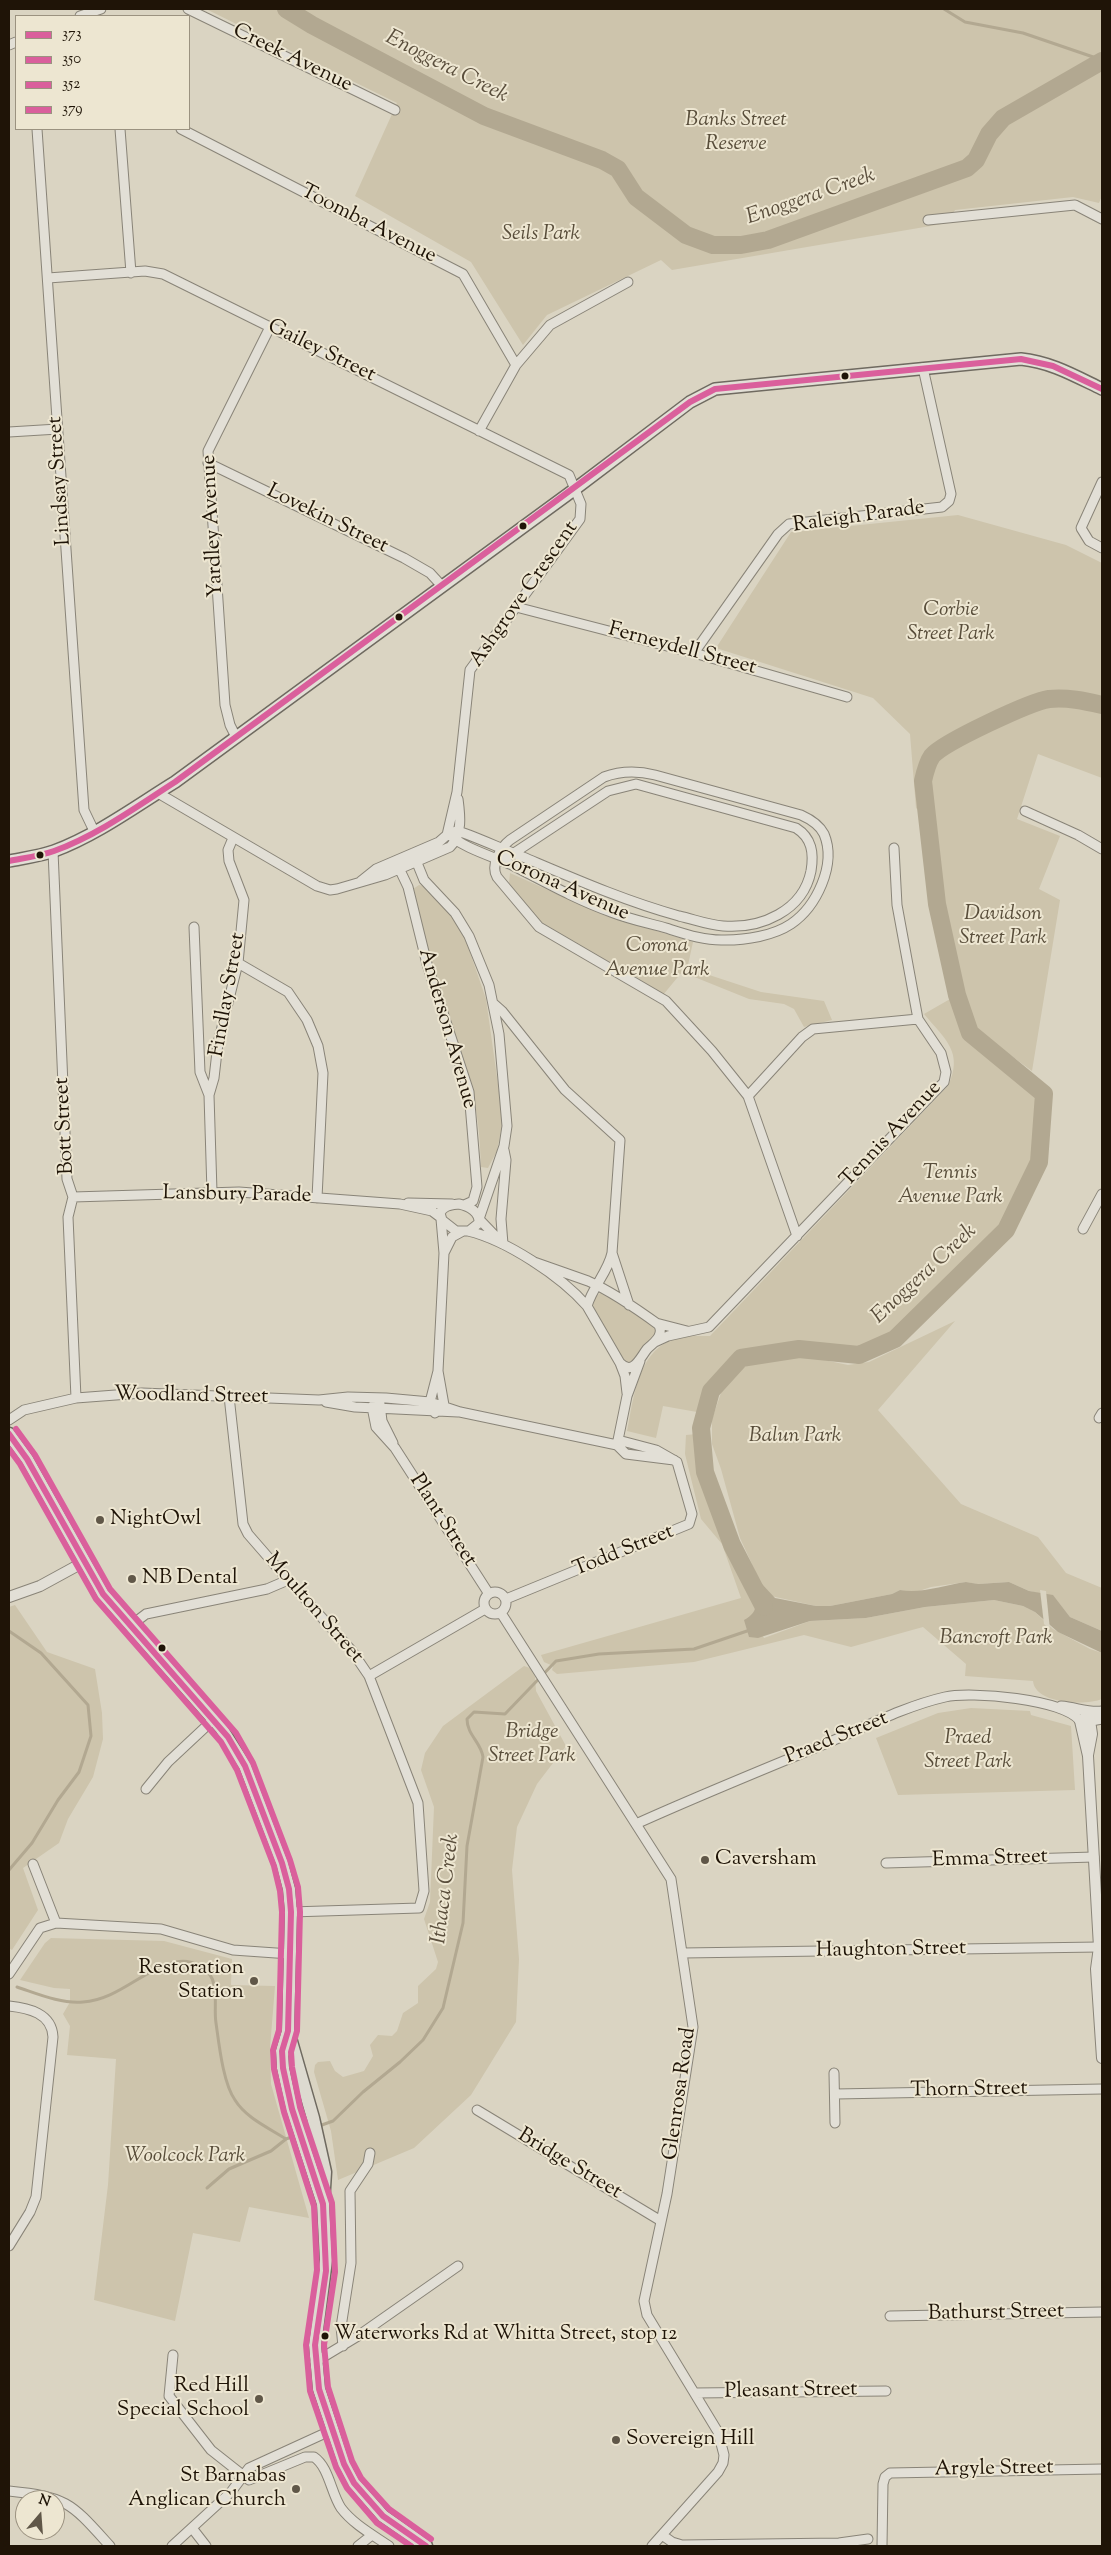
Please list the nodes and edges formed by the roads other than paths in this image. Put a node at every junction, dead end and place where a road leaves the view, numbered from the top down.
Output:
1 (102, 9) edge
2 (188, 9) edge
3 (83, 15) edge
4 (395, 110) dead end
5 (37, 130) edge
6 (120, 130) edge
7 (183, 130) edge
8 (1102, 219) edge
9 (928, 220) dead end
10 (131, 273) junction
11 (48, 278) junction
12 (628, 282) dead end
13 (270, 327) junction
14 (516, 365) junction
15 (922, 368) junction
16 (1102, 389) edge
17 (58, 429) junction
18 (480, 431) junction
19 (9, 432) edge
20 (208, 463) junction
21 (1102, 482) edge
22 (575, 489) junction
23 (1102, 548) edge
24 (441, 585) junction
25 (516, 607) junction
26 (694, 653) junction
27 (847, 697) dead end
28 (236, 738) junction
29 (457, 792) junction
30 (158, 793) junction
31 (1025, 811) dead end
32 (789, 812) junction
33 (787, 825) junction
34 (94, 831) junction
35 (458, 831) junction
36 (448, 832) junction
37 (234, 838) junction
38 (455, 841) junction
39 (502, 848) junction
40 (894, 848) dead end
41 (1102, 849) edge
42 (53, 851) junction
43 (514, 853) junction
44 (414, 858) junction
45 (498, 859) junction
46 (9, 861) edge
47 (397, 865) junction
48 (428, 885) junction
49 (409, 890) junction
50 (194, 928) dead end
51 (238, 964) junction
52 (493, 1003) junction
53 (918, 1019) junction
54 (499, 1034) junction
55 (523, 1038) junction
56 (209, 1095) junction
57 (748, 1096) junction
58 (503, 1148) junction
59 (476, 1169) junction
60 (494, 1173) junction
61 (212, 1192) junction
62 (1102, 1194) edge
63 (73, 1197) junction
64 (317, 1198) junction
65 (400, 1204) junction
66 (460, 1205) junction
67 (440, 1217) junction
68 (479, 1219) junction
69 (1083, 1229) dead end
70 (466, 1231) junction
71 (797, 1236) junction
72 (503, 1244) junction
73 (444, 1253) junction
74 (612, 1253) junction
75 (534, 1262) junction
76 (596, 1284) junction
77 (629, 1305) junction
78 (587, 1306) junction
79 (655, 1323) junction
80 (688, 1331) junction
81 (655, 1342) junction
82 (641, 1358) junction
83 (620, 1363) junction
84 (438, 1371) junction
85 (229, 1396) junction
86 (627, 1396) junction
87 (76, 1398) junction
88 (378, 1398) junction
89 (319, 1400) junction
90 (430, 1402) junction
91 (444, 1406) junction
92 (377, 1408) junction
93 (435, 1412) junction
94 (460, 1412) junction
95 (9, 1420) edge
96 (9, 1434) edge
97 (618, 1442) junction
98 (680, 1470) joint
99 (84, 1562) junction
100 (288, 1580) junction
101 (488, 1594) junction
102 (9, 1598) edge
103 (506, 1599) junction
104 (485, 1609) junction
105 (501, 1613) junction
106 (130, 1626) junction
107 (369, 1676) junction
108 (1046, 1705) junction
109 (1102, 1712) edge
110 (1090, 1717) junction
111 (1102, 1719) edge
112 (214, 1720) junction
113 (1080, 1721) junction
114 (1088, 1756) junction
115 (146, 1789) dead end
116 (636, 1824) junction
117 (1097, 1858) edge
118 (886, 1863) dead end
119 (33, 1864) dead end
120 (291, 1912) junction
121 (56, 1923) junction
122 (1101, 1950) edge
123 (682, 1953) junction
124 (290, 1954) junction
125 (9, 1974) edge
126 (9, 2006) edge
127 (288, 2031) junction
128 (1102, 2058) edge
129 (834, 2073) dead end
130 (1102, 2088) edge
131 (836, 2094) junction
132 (477, 2110) dead end
133 (835, 2123) dead end
134 (370, 2153) dead end
135 (323, 2204) junction
136 (661, 2221) junction
137 (9, 2246) edge
138 (458, 2266) dead end
139 (1102, 2312) edge
140 (890, 2316) dead end
141 (343, 2346) junction
142 (173, 2355) dead end
143 (315, 2362) junction
144 (886, 2391) dead end
145 (695, 2393) junction
146 (332, 2430) junction
147 (1102, 2469) edge
148 (242, 2476) junction
149 (9, 2491) edge
150 (192, 2528) junction
151 (372, 2534) junction
152 (662, 2535) junction
153 (868, 2539) dead end
154 (110, 2546) edge
155 (172, 2546) edge
156 (206, 2546) edge
157 (358, 2546) edge
158 (389, 2546) edge
159 (426, 2546) edge
160 (652, 2546) edge
161 (882, 2546) edge

1 - 3 street
2 - 4 street, Creek Avenue
5 - 11 street, Lindsay Street
6 - 10 street
7 - 14 street, Toomba Avenue
8 - 9 street
10 - 11 street, Gailey Street
10 - 13 street, Gailey Street
11 - 17 street, Lindsay Street
12 - 14 street
13 - 18 street, Gailey Street
13 - 20 street, Yardley Avenue
14 - 18 street
15 - 16 main road
15 - 22 main road
15 - 26 street, Raleigh Parade
17 - 19 street
17 - 34 street, Lindsay Street
18 - 22 street, Gailey Street
20 - 24 street, Lovekin Street
20 - 28 street, Yardley Avenue
21 - 23 street
22 - 24 main road
22 - 25 street, Ashgrove Crescent
24 - 28 main road
25 - 26 street, Ferneydell Street
25 - 29 street, Ashgrove Crescent
26 - 27 street, Ferneydell Street
28 - 30 main road
29 - 35 street, Ashgrove Crescent
29 - 36 street, Ashgrove Crescent
30 - 34 main road
30 - 37 street
31 - 41 street
32 - 33 street
32 - 39 street, Corona Avenue
32 - 45 street, Corona Avenue
33 - 43 street, Corona Avenue
33 - 43 street, Corona Avenue
34 - 42 main road
35 - 36 street
35 - 38 street, Ashgrove Crescent
35 - 39 street, Corona Avenue
36 - 38 street
36 - 44 street
37 - 47 street
37 - 51 street, Findlay Street
38 - 44 street
38 - 45 street, Corona Avenue
39 - 43 street, Corona Avenue
39 - 45 street
40 - 53 street, Tennis Avenue
42 - 46 main road
42 - 63 street, Bott Street
43 - 45 street
44 - 47 street
44 - 48 street, Anderson Avenue
45 - 57 street
47 - 49 street, Anderson Avenue
48 - 49 street
48 - 52 street, Anderson Avenue
49 - 59 street, Anderson Avenue
50 - 56 street, Findlay Street
51 - 56 street, Findlay Street
51 - 64 street
52 - 54 street, Anderson Avenue
52 - 55 street
53 - 57 street
53 - 71 street, Tennis Avenue
54 - 55 street
54 - 58 street, Anderson Avenue
55 - 74 street
56 - 61 street, Findlay Street
57 - 71 street
58 - 60 street, Anderson Avenue
58 - 72 street, Anderson Avenue
59 - 60 street
59 - 66 street, Anderson Avenue
60 - 68 street, Anderson Avenue
61 - 63 street, Lansbury Parade
61 - 64 street, Lansbury Parade
62 - 69 street
63 - 87 street, Bott Street
64 - 65 street, Lansbury Parade
65 - 66 street, Lansbury Parade
65 - 67 street, Lansbury Parade
66 - 67 street
66 - 68 street
67 - 70 street
67 - 73 street
68 - 70 street
68 - 72 street
70 - 72 street
70 - 73 street
71 - 80 street, Tennis Avenue
72 - 75 street
73 - 84 street
74 - 76 street
74 - 77 street
75 - 76 street
75 - 78 street
76 - 77 street
76 - 78 street
77 - 79 street
78 - 83 street
79 - 80 street, Tennis Avenue
79 - 81 street
80 - 81 street, Tennis Avenue
81 - 82 street
82 - 83 street
82 - 86 street
83 - 86 street
84 - 90 street
84 - 91 street
85 - 87 street, Woodland Street
85 - 89 street, Woodland Street
85 - 100 street, Moulton Street
86 - 97 street
87 - 95 street, Woodland Street
88 - 89 street, Woodland Street
88 - 90 street, Woodland Street
88 - 92 street, Plant Street
89 - 92 street, Woodland Street
90 - 91 street, Woodland Street
90 - 93 street
91 - 93 street
91 - 94 street, Woodland Street
92 - 93 street, Woodland Street
92 - 101 street, Plant Street
93 - 94 street, Woodland Street
94 - 97 street, Woodland Street
96 - 99 main road
97 - 98 street, Woodland Street
98 - 103 street, Todd Street
99 - 102 street
99 - 106 main road
100 - 106 street
100 - 107 street, Moulton Street
101 - 103 street
101 - 104 street
103 - 105 street
104 - 105 street
104 - 107 street
105 - 116 street, Glenrosa Road
106 - 112 main road
107 - 120 street, Moulton Street
108 - 110 street, Praed Street
108 - 113 street, Praed Street
108 - 116 street, Praed Street
109 - 110 street
110 - 111 street
110 - 113 street
110 - 114 street
112 - 115 street
112 - 120 main road
113 - 114 street
114 - 117 street
116 - 123 street, Glenrosa Road
117 - 118 street, Emma Street
117 - 122 street
119 - 121 street
120 - 124 main road
121 - 124 street
121 - 125 street
122 - 123 street, Haughton Street
122 - 128 street
123 - 136 street, Glenrosa Road
124 - 127 main road
126 - 137 street
127 - 135 main road
127 - 135 main road
129 - 131 street
130 - 131 street, Thorn Street
131 - 133 street
132 - 136 street, Bridge Street
134 - 141 street
135 - 143 main road
136 - 145 street, Glenrosa Road
138 - 141 street
139 - 140 street, Bathurst Street
141 - 143 street
142 - 148 street
143 - 146 main road
144 - 145 street, Pleasant Street
145 - 152 street, Glenrosa Road
146 - 148 street
146 - 159 main road
147 - 161 street, Argyle Street
148 - 150 street
148 - 151 street
149 - 154 street
150 - 155 street
150 - 156 street
151 - 157 street
151 - 158 street
152 - 153 street
152 - 160 street, Glenrosa Road

